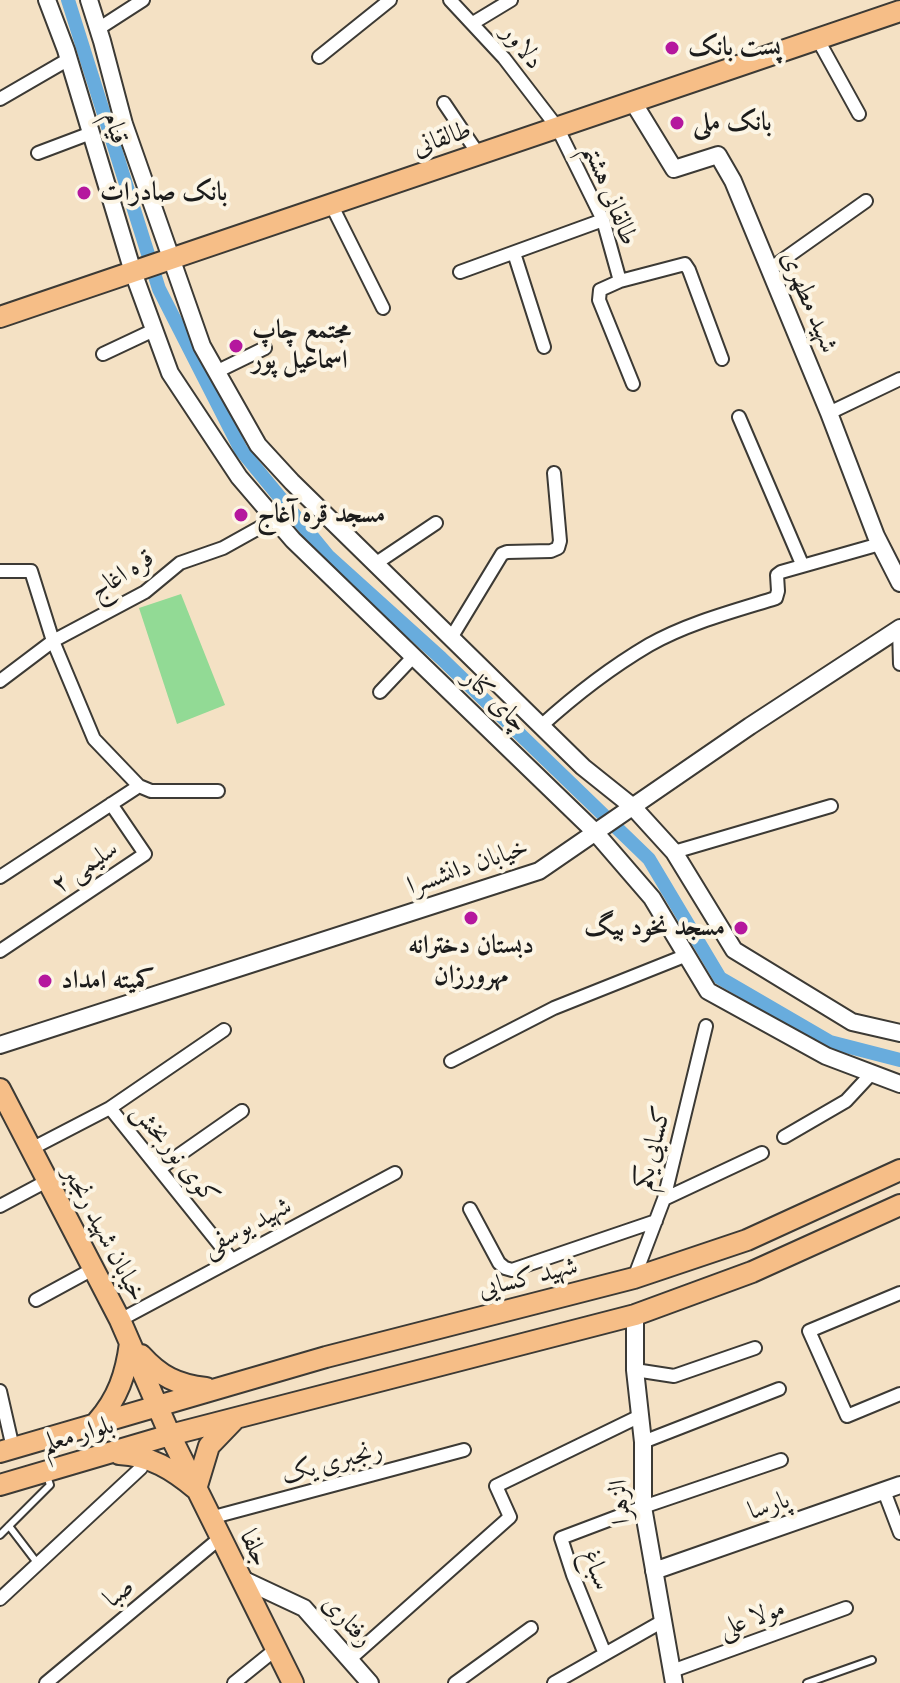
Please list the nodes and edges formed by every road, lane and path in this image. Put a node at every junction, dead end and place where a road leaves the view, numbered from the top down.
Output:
1 (47, 0) edge
2 (89, 0) edge
3 (143, 0) edge
4 (390, 0) edge
5 (450, 0) edge
6 (511, 0) edge
7 (900, 11) edge
8 (473, 23) junction
9 (98, 29) junction
10 (817, 38) junction
11 (319, 57) dead end
12 (69, 59) junction
13 (0, 99) edge
14 (633, 102) junction
15 (444, 103) dead end
16 (859, 114) dead end
17 (557, 127) junction
18 (91, 133) junction
19 (38, 153) dead end
20 (479, 155) junction
21 (866, 201) dead end
22 (331, 204) junction
23 (603, 220) junction
24 (514, 253) junction
25 (173, 258) junction
26 (770, 269) junction
27 (133, 272) junction
28 (460, 272) dead end
29 (620, 281) junction
30 (383, 308) dead end
31 (0, 317) edge
32 (154, 330) junction
33 (544, 347) dead end
34 (265, 348) dead end
35 (103, 354) dead end
36 (722, 359) dead end
37 (216, 372) junction
38 (900, 379) edge
39 (633, 384) dead end
40 (829, 413) junction
41 (739, 417) dead end
42 (554, 473) dead end
43 (275, 519) junction
44 (436, 523) dead end
45 (880, 544) junction
46 (375, 564) junction
47 (802, 564) junction
48 (0, 571) edge
49 (900, 583) edge
50 (900, 628) edge
51 (451, 638) junction
52 (53, 641) junction
53 (414, 656) junction
54 (900, 664) edge
55 (0, 681) edge
56 (380, 692) dead end
57 (541, 726) junction
58 (139, 786) junction
59 (218, 791) dead end
60 (111, 804) junction
61 (831, 806) dead end
62 (633, 807) junction
63 (595, 832) junction
64 (674, 852) junction
65 (0, 877) edge
66 (0, 951) edge
67 (687, 955) junction
68 (706, 1026) dead end
69 (224, 1030) dead end
70 (900, 1033) edge
71 (0, 1045) edge
72 (451, 1061) dead end
73 (872, 1073) junction
74 (900, 1084) edge
75 (0, 1089) edge
76 (110, 1108) junction
77 (242, 1111) dead end
78 (784, 1137) dead end
79 (31, 1149) junction
80 (762, 1153) dead end
81 (159, 1169) junction
82 (900, 1170) edge
83 (395, 1173) dead end
84 (47, 1181) junction
85 (664, 1199) junction
86 (900, 1205) edge
87 (0, 1206) edge
88 (470, 1209) dead end
89 (656, 1221) junction
90 (232, 1260) junction
91 (93, 1269) junction
92 (634, 1278) junction
93 (900, 1293) edge
94 (36, 1300) dead end
95 (635, 1315) junction
96 (120, 1320) junction
97 (130, 1343) junction
98 (755, 1348) dead end
99 (326, 1357) junction
100 (635, 1370) junction
101 (213, 1388) junction
102 (779, 1389) dead end
103 (0, 1391) edge
104 (330, 1394) junction
105 (900, 1394) edge
106 (157, 1405) junction
107 (640, 1416) junction
108 (237, 1418) junction
109 (97, 1422) junction
110 (170, 1435) junction
111 (643, 1442) junction
112 (6, 1450) edge
113 (464, 1450) dead end
114 (109, 1453) junction
115 (781, 1460) dead end
116 (141, 1468) dead end
117 (45, 1472) junction
118 (0, 1485) edge
119 (892, 1488) edge
120 (196, 1489) junction
121 (643, 1507) junction
122 (210, 1518) junction
123 (9, 1526) junction
124 (900, 1533) edge
125 (0, 1535) edge
126 (220, 1538) junction
127 (38, 1564) junction
128 (654, 1571) junction
129 (240, 1578) junction
130 (0, 1599) edge
131 (846, 1608) dead end
132 (663, 1621) junction
133 (531, 1628) dead end
134 (276, 1649) junction
135 (605, 1654) junction
136 (350, 1659) junction
137 (872, 1660) dead end
138 (673, 1677) edge
139 (46, 1683) edge
140 (234, 1683) edge
141 (293, 1683) edge
142 (370, 1683) edge
143 (455, 1683) edge
144 (554, 1683) edge
145 (807, 1683) edge

1 - 12 street, قیام
2 - 9 street, قیام
3 - 9 street
4 - 11 street
5 - 8 street, دلاور
6 - 8 street
7 - 10 main road, طالقانی
8 - 17 street, دلاور
9 - 25 street, قیام
10 - 14 main road, طالقانی
10 - 16 street
12 - 13 street
12 - 18 street, قیام
14 - 17 main road, طالقانی
14 - 26 street, شهید مطهری
15 - 20 street
17 - 20 main road, طالقانی
17 - 23 street, طالقانی هشتم
18 - 19 street
18 - 27 street, قیام
20 - 22 main road, طالقانی
21 - 26 street
22 - 25 main road, طالقانی
22 - 30 street
23 - 24 street
23 - 29 street, طالقانی هشتم
24 - 28 street
24 - 33 street
25 - 27 main road, طالقانی
25 - 37 street, چای کنار
26 - 40 street, شهید مطهری
27 - 31 main road, طالقانی
27 - 32 street, چای کنار
29 - 36 street
29 - 39 street
32 - 35 street
32 - 43 street, چای کنار
34 - 37 street
37 - 46 street, چای کنار
38 - 40 street
40 - 45 street, شهید مطهری
41 - 47 street
42 - 51 street
43 - 52 street, قره اغاج
43 - 53 street, چای کنار
44 - 46 street
45 - 47 street
45 - 49 street, شهید مطهری
46 - 51 street, چای کنار
47 - 57 street
48 - 52 street
50 - 54 street
50 - 62 street, خیابان دانشسرا
51 - 57 street, چای کنار
52 - 55 street, قره اغاج
52 - 58 street
53 - 56 street
53 - 63 street, چای کنار
57 - 62 street, چای کنار
58 - 59 street
58 - 60 street
60 - 65 street
60 - 66 street, سلیمی ۲
61 - 64 street
62 - 63 street, خیابان دانشسرا
62 - 64 street, چای کنار
63 - 67 street, چای کنار
63 - 71 street, خیابان دانشسرا
64 - 70 street, چای کنار
67 - 72 street
67 - 73 street, چای کنار
68 - 85 street, کسایی یکم
69 - 76 street
73 - 74 street, چای کنار
73 - 78 street
75 - 79 main road, خیابان شهید رنجبر
76 - 79 street, کوی نوربخش
76 - 81 street, کوی نوربخش
77 - 81 street
79 - 84 main road, خیابان شهید رنجبر
80 - 85 street
81 - 90 street, کوی نوربخش
82 - 92 main road, شهید کسایی
83 - 90 street, شهید یوسفی
84 - 87 street
84 - 91 main road, خیابان شهید رنجبر
85 - 89 street, کسایی یکم
86 - 95 main road
88 - 89 street
89 - 92 street, کسایی یکم
90 - 96 street, شهید یوسفی
91 - 94 street
91 - 96 main road, خیابان شهید رنجبر
92 - 99 main road, شهید کسایی
93 - 105 street
95 - 100 street, الزهرا
95 - 104 main road
96 - 97 main road, خیابان شهید رنجبر
97 - 101 main road
97 - 106 main road, خیابان شهید رنجبر
97 - 109 main road
98 - 100 street
99 - 101 main road, شهید کسایی
99 - 104 main road
100 - 107 street, الزهرا
101 - 106 main road, شهید کسایی
102 - 111 street
103 - 112 street
104 - 108 main road
106 - 109 main road, بلوار معلم
106 - 110 main road, خیابان شهید رنجبر
107 - 111 street, الزهرا
107 - 136 street
108 - 110 main road
108 - 120 main road
109 - 112 main road, بلوار معلم
110 - 114 main road, بلوار معلم
110 - 120 main road, جلفا
111 - 121 street, الزهرا
113 - 122 street, رنجبری یک
114 - 117 main road, بلوار معلم
114 - 120 main road
115 - 121 street
116 - 127 street
117 - 118 main road, بلوار معلم
117 - 123 lane
119 - 124 street
119 - 128 street, پارسا
120 - 122 main road, جلفا
121 - 128 street, الزهرا
121 - 135 street, سباغ
122 - 126 main road, جلفا
123 - 125 lane
123 - 127 lane
126 - 129 main road, جلفا
126 - 139 street, صبا
127 - 130 street
128 - 132 street, الزهرا
129 - 134 main road, جلفا
129 - 136 street, رفتاری
131 - 138 street, مولا علی
132 - 135 street
132 - 138 street, الزهرا
133 - 143 street
134 - 140 street
134 - 141 main road, جلفا
135 - 144 street
136 - 142 street, رفتاری
137 - 145 lane

